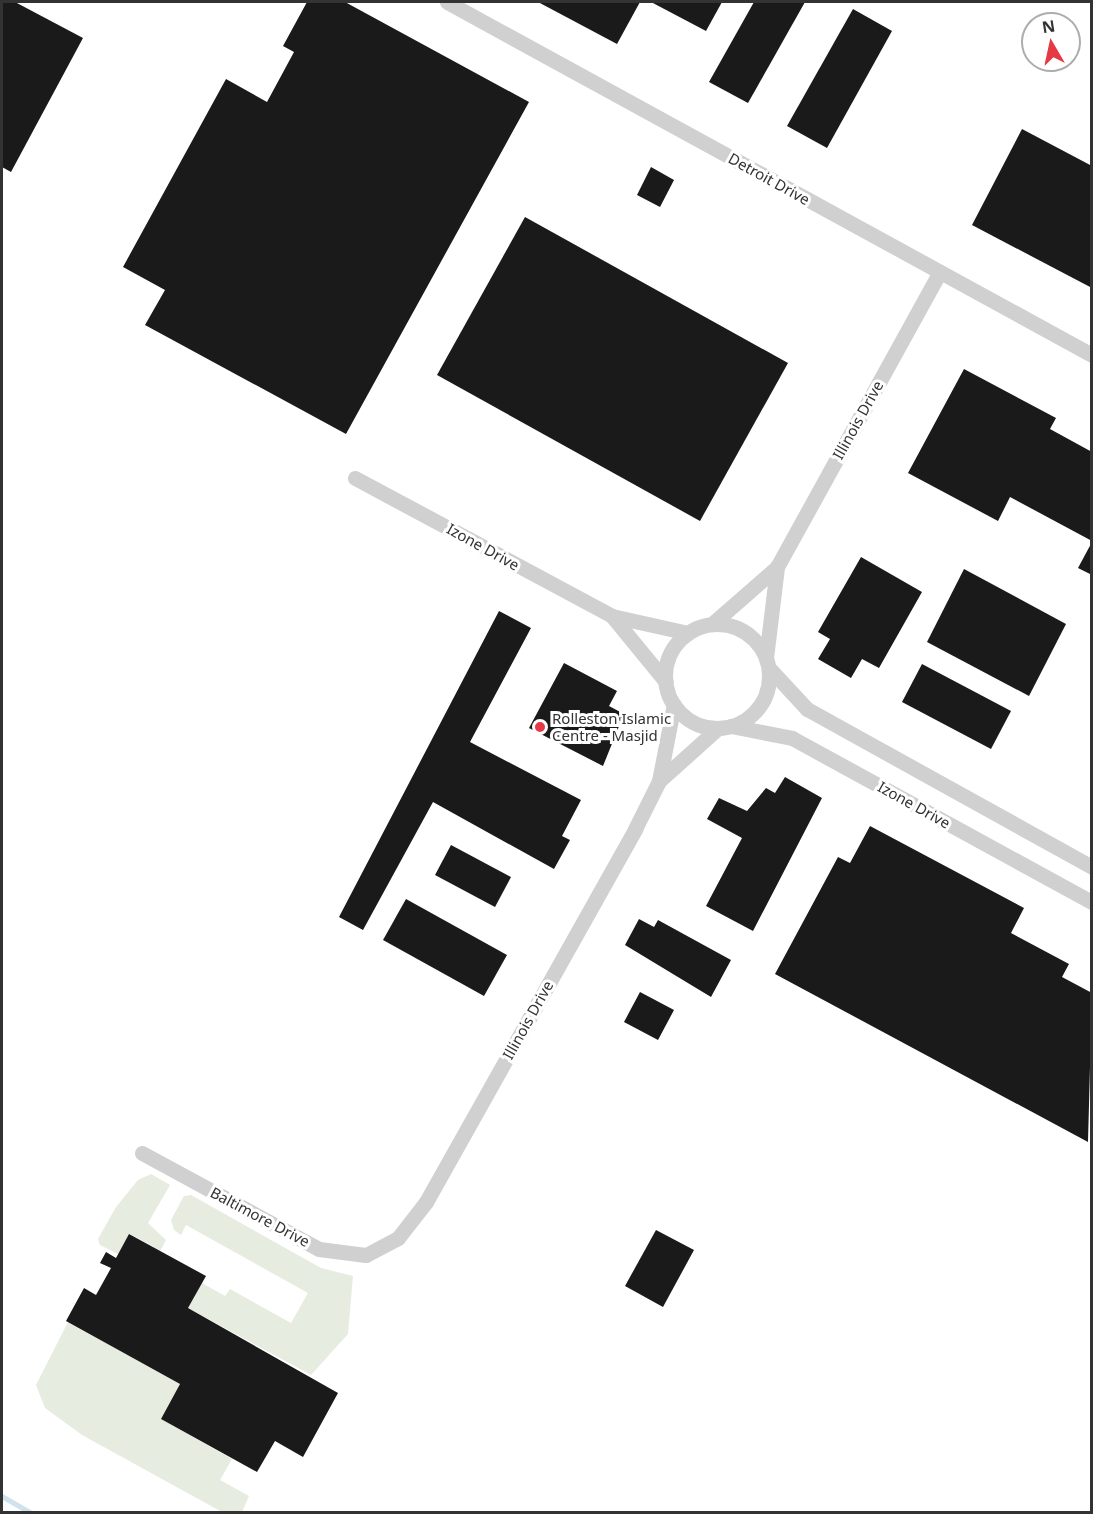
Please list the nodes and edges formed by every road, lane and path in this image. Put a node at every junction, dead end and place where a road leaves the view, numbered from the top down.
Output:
1 (447, 2) edge
2 (940, 272) junction
3 (1092, 355) edge
4 (355, 478) dead end
5 (777, 567) junction
6 (612, 616) junction
7 (712, 624) junction
8 (688, 633) junction
9 (767, 663) junction
10 (666, 682) junction
11 (674, 704) junction
12 (725, 727) junction
13 (659, 781) junction
14 (1092, 867) edge
15 (1092, 902) edge
16 (142, 1153) dead end
17 (383, 1249) joint

1 - 2 street, Detroit Drive
2 - 3 street, Detroit Drive
2 - 5 street, Illinois Drive
4 - 6 street, Izone Drive
5 - 7 street, Illinois Drive
5 - 9 street, Illinois Drive
6 - 8 street, Izone Drive
6 - 10 street, Izone Drive
7 - 8 street
7 - 9 street
8 - 10 street
9 - 12 street
9 - 14 street, Izone Drive
10 - 11 street
11 - 12 street
11 - 13 street, Illinois Drive
12 - 13 street, Illinois Drive
12 - 15 street, Izone Drive
13 - 17 street, Illinois Drive
16 - 17 street, Baltimore Drive

